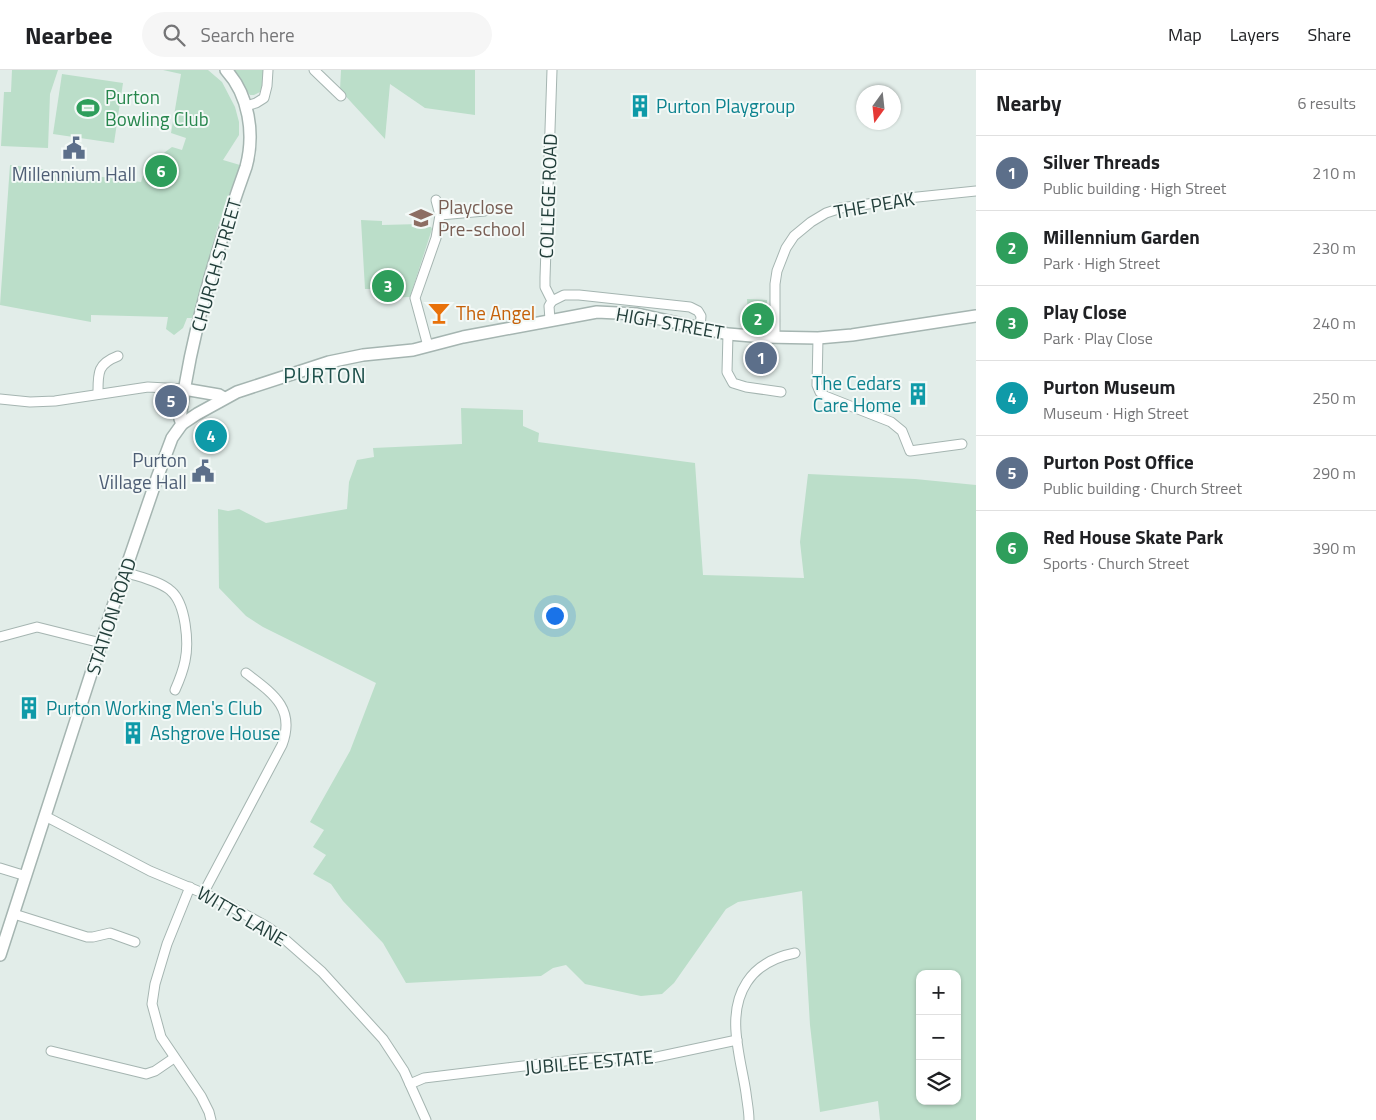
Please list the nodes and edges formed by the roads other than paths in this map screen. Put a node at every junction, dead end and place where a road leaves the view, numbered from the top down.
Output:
1 (226, 70) edge
2 (268, 70) edge
3 (314, 70) edge
4 (552, 70) edge
5 (341, 96) dead end
6 (246, 106) junction
7 (976, 191) edge
8 (436, 200) dead end
9 (486, 211) dead end
10 (440, 215) junction
11 (552, 301) junction
12 (976, 316) edge
13 (550, 320) junction
14 (700, 328) junction
15 (728, 334) junction
16 (775, 337) junction
17 (818, 338) junction
18 (428, 346) junction
19 (118, 356) dead end
20 (184, 388) junction
21 (781, 392) dead end
22 (98, 394) junction
23 (224, 398) junction
24 (0, 399) edge
25 (182, 424) junction
26 (962, 444) dead end
27 (168, 448) joint
28 (125, 572) junction
29 (0, 637) edge
30 (101, 643) junction
31 (246, 673) dead end
32 (175, 690) dead end
33 (45, 816) junction
34 (0, 868) edge
35 (26, 876) junction
36 (190, 887) junction
37 (204, 892) junction
38 (14, 914) junction
39 (2, 939) edge
40 (135, 942) dead end
41 (795, 953) dead end
42 (0, 955) edge
43 (737, 1040) junction
44 (51, 1051) dead end
45 (174, 1058) junction
46 (410, 1084) junction
47 (211, 1120) edge
48 (426, 1120) edge
49 (748, 1120) edge

1 - 6 street, CHURCH STREET
2 - 6 street
3 - 5 street
4 - 11 street, COLLEGE ROAD
6 - 20 street, CHURCH STREET
7 - 16 street, THE PEAK
8 - 10 street
9 - 10 street
10 - 18 street
11 - 13 street, COLLEGE ROAD
11 - 14 street
12 - 17 street, HIGH STREET
13 - 14 street, HIGH STREET
13 - 18 street, HIGH STREET
14 - 15 street, HIGH STREET
15 - 16 street, HIGH STREET
15 - 21 street
16 - 17 street, HIGH STREET
17 - 26 street
18 - 23 street, HIGH STREET
19 - 22 street
20 - 22 street
20 - 23 street
20 - 25 street, CHURCH STREET
22 - 24 street
23 - 25 street, HIGH STREET
25 - 27 street, HIGH STREET
27 - 28 street, STATION ROAD
28 - 30 street, STATION ROAD
28 - 32 street
29 - 30 street
30 - 33 street, STATION ROAD
31 - 37 street
33 - 35 street, STATION ROAD
33 - 36 street, WITTS LANE
34 - 35 street
35 - 38 street, STATION ROAD
36 - 37 street, WITTS LANE
36 - 45 street
37 - 46 street, WITTS LANE
38 - 39 street, STATION ROAD
38 - 40 street
39 - 42 street, STATION ROAD
41 - 43 street
43 - 46 street, JUBILEE ESTATE
43 - 49 street
44 - 45 street
45 - 47 street
46 - 48 street, WITTS LANE

